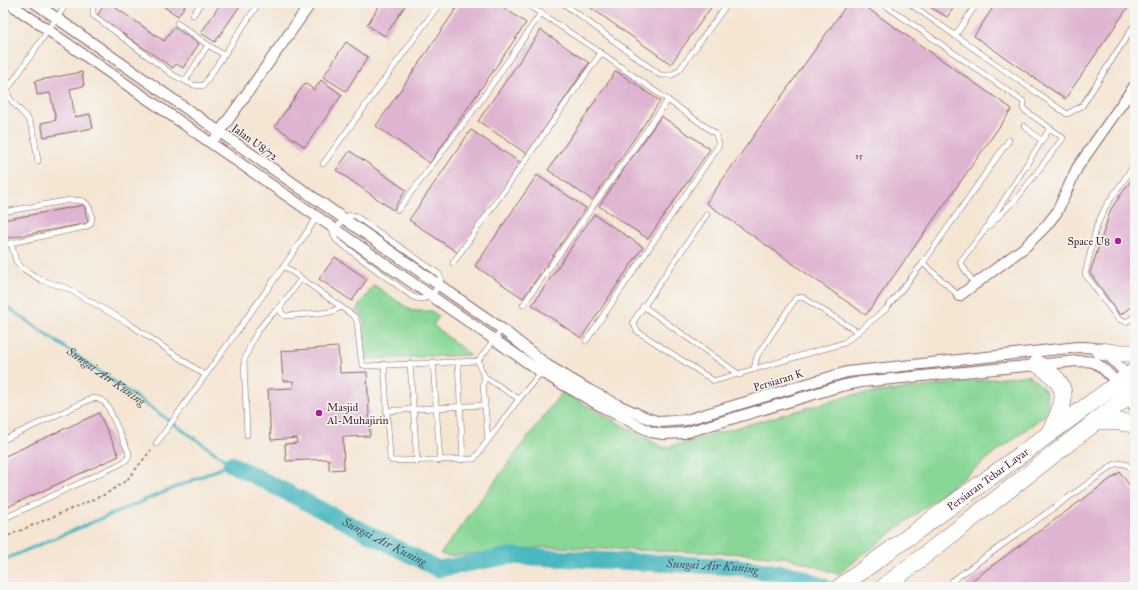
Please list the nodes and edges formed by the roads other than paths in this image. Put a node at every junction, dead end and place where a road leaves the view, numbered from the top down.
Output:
1 (9, 3) edge
2 (35, 3) edge
3 (67, 3) edge
4 (95, 3) edge
5 (201, 3) edge
6 (259, 3) edge
7 (311, 3) edge
8 (440, 3) edge
9 (525, 3) edge
10 (563, 3) edge
11 (728, 3) edge
12 (882, 3) edge
13 (910, 3) edge
14 (978, 3) edge
15 (541, 13) junction
16 (192, 15) dead end
17 (57, 18) junction
18 (178, 23) dead end
19 (1135, 24) edge
20 (48, 30) junction
21 (955, 36) junction
22 (208, 45) junction
23 (601, 52) junction
24 (224, 55) junction
25 (185, 81) junction
26 (1135, 85) edge
27 (4, 91) edge
28 (668, 100) junction
29 (1024, 126) dead end
30 (1050, 128) junction
31 (220, 131) junction
32 (1009, 140) dead end
33 (1041, 140) junction
34 (211, 142) junction
35 (38, 161) dead end
36 (323, 164) dead end
37 (1135, 164) edge
38 (398, 210) dead end
39 (3, 212) edge
40 (707, 214) dead end
41 (317, 217) junction
42 (343, 219) junction
43 (335, 229) junction
44 (984, 231) junction
45 (11, 243) junction
46 (3, 244) edge
47 (454, 263) dead end
48 (923, 263) junction
49 (284, 266) junction
50 (301, 279) junction
51 (439, 285) junction
52 (974, 285) junction
53 (431, 296) junction
54 (959, 296) joint
55 (460, 300) joint
56 (523, 305) dead end
57 (281, 306) junction
58 (643, 306) junction
59 (341, 307) junction
60 (1135, 316) edge
61 (502, 329) junction
62 (858, 332) junction
63 (494, 340) junction
64 (586, 341) dead end
65 (1100, 351) junction
66 (1135, 353) edge
67 (478, 361) junction
68 (433, 362) junction
69 (458, 362) junction
70 (410, 363) junction
71 (384, 364) junction
72 (1037, 364) junction
73 (544, 368) junction
74 (754, 369) junction
75 (205, 375) junction
76 (740, 375) junction
77 (485, 377) junction
78 (1130, 388) edge
79 (519, 399) junction
80 (484, 405) junction
81 (460, 407) junction
82 (436, 408) junction
83 (413, 409) junction
84 (386, 411) junction
85 (1097, 420) junction
86 (1135, 424) edge
87 (1049, 434) junction
88 (247, 435) dead end
89 (3, 440) edge
90 (488, 440) junction
91 (156, 444) road end
92 (463, 460) junction
93 (440, 461) junction
94 (417, 462) junction
95 (1135, 473) edge
96 (3, 519) edge
97 (840, 587) edge
98 (884, 587) edge
99 (950, 587) edge

1 - 20 street
2 - 17 street, Jalan U8/72
3 - 17 lane
4 - 25 lane
5 - 16 lane
6 - 24 lane
7 - 31 street
8 - 36 lane
9 - 15 lane
10 - 11 lane
12 - 30 lane
13 - 21 lane
14 - 21 lane
15 - 23 lane
15 - 38 lane
17 - 20 lane
17 - 31 street, Jalan U8/72
18 - 22 lane
19 - 21 lane
20 - 27 lane
20 - 34 street
22 - 24 lane
22 - 25 lane
23 - 28 lane
23 - 47 lane
24 - 25 lane
26 - 52 street
27 - 35 lane
28 - 56 lane
28 - 64 lane
29 - 33 lane
30 - 33 lane
30 - 44 lane
31 - 34 street
31 - 42 street, Jalan U8/72
32 - 48 lane
33 - 44 lane
34 - 41 street
37 - 60 lane
39 - 45 lane
40 - 58 lane
41 - 43 street
41 - 49 lane
42 - 43 lane
42 - 51 street, Jalan U8/72
43 - 53 street
44 - 52 lane
45 - 46 lane
45 - 75 lane
48 - 54 lane
48 - 62 lane
49 - 50 lane
49 - 75 lane
50 - 57 lane
50 - 59 lane
51 - 53 lane
51 - 55 street, Jalan U8/72
52 - 54 street
53 - 63 street, Persiaran K
55 - 61 street, Persiaran K
57 - 59 lane
57 - 88 lane
58 - 76 lane
58 - 76 lane
59 - 71 lane
61 - 63 lane
61 - 73 street, Persiaran K
62 - 74 lane
62 - 74 lane
63 - 67 lane
63 - 73 street, Persiaran K
65 - 66 main road
65 - 73 street, Persiaran K
65 - 78 street, Persiaran K
67 - 69 lane
67 - 77 lane
68 - 69 lane
68 - 70 lane
68 - 82 lane
69 - 81 lane
70 - 71 lane
70 - 83 lane
71 - 84 lane
72 - 73 street, Persiaran K
72 - 78 street, Persiaran K
72 - 87 main road
73 - 79 lane
74 - 76 lane
75 - 91 lane
77 - 79 lane
77 - 80 lane
78 - 85 main road, Persiaran Tebar Layar
78 - 87 main road, Persiaran Tebar Layar
79 - 90 lane
80 - 81 lane
80 - 90 lane
81 - 82 lane
81 - 92 lane
82 - 83 lane
82 - 93 lane
83 - 84 lane
83 - 94 lane
84 - 94 lane
85 - 86 main road
85 - 98 main road, Persiaran Tebar Layar
87 - 97 main road, Persiaran Tebar Layar
89 - 96 lane
90 - 92 lane
92 - 93 lane
93 - 94 lane
95 - 99 lane

